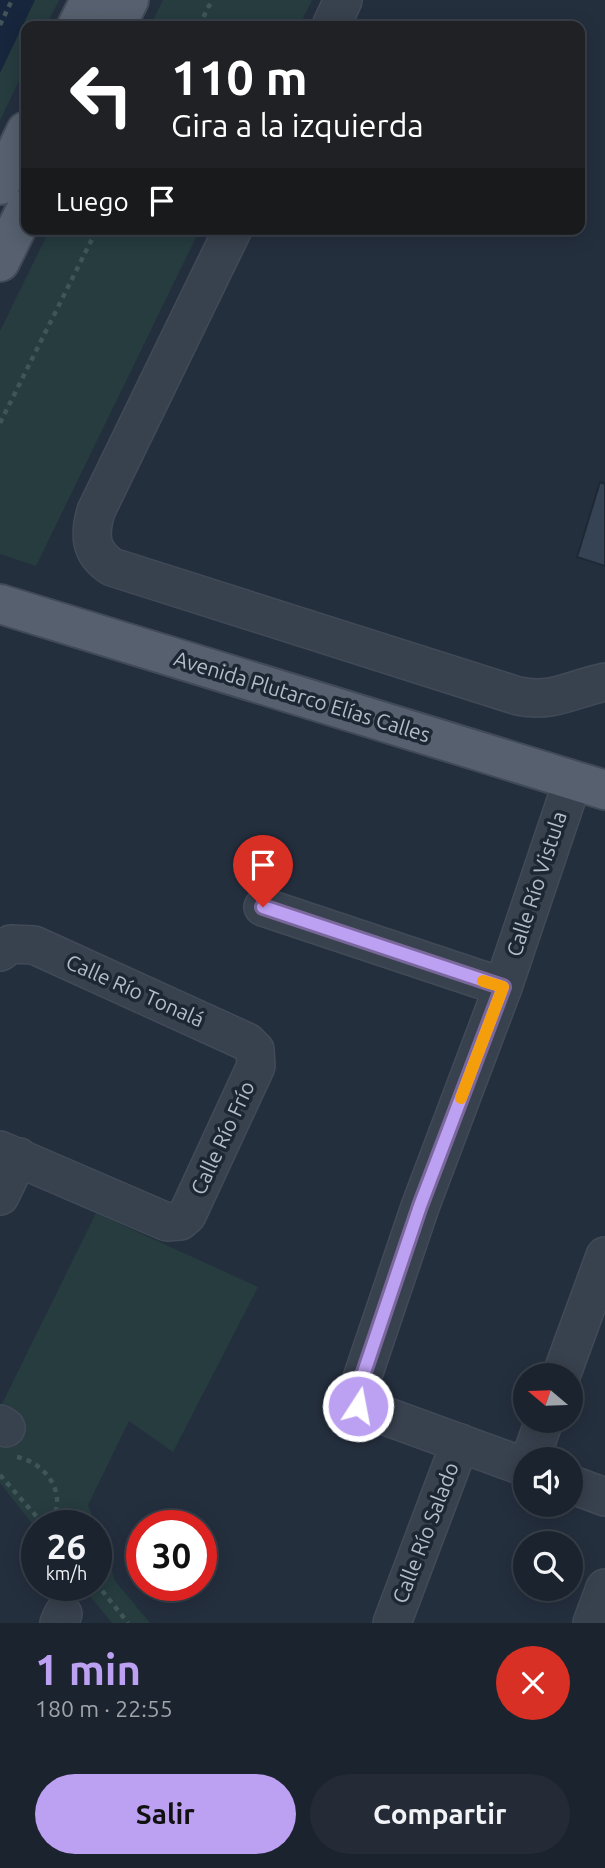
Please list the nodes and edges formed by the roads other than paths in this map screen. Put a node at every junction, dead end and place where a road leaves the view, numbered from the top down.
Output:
1 (90, 0) edge
2 (129, 0) edge
3 (343, 0) edge
4 (80, 21) edge
5 (118, 21) edge
6 (333, 21) edge
7 (21, 141) edge
8 (0, 185) edge
9 (21, 219) edge
10 (230, 235) edge
11 (0, 262) edge
12 (0, 604) edge
13 (605, 682) edge
14 (589, 785) edge
15 (263, 907) dead end
16 (5, 948) edge
17 (503, 987) junction
18 (255, 1050) joint
19 (9, 1153) edge
20 (0, 1196) edge
21 (605, 1255) edge
22 (566, 1363) edge
23 (460, 1443) junction
24 (513, 1463) edge
25 (583, 1489) edge
26 (605, 1497) edge
27 (605, 1588) edge
28 (391, 1623) edge
29 (592, 1623) edge

1 - 4 main road
2 - 5 main road
3 - 6 street
7 - 8 main road
9 - 11 main road
10 - 13 street
12 - 14 main road, Avenida Plutarco Elías Calles
14 - 17 street, Calle Río Vistula
15 - 17 street
16 - 18 street, Calle Río Tonalá
17 - 23 street, Calle Río Vistula
18 - 19 street, Calle Río Frío
19 - 20 street
21 - 22 street
23 - 24 street
23 - 28 street, Calle Río Salado
25 - 26 street
27 - 29 street

